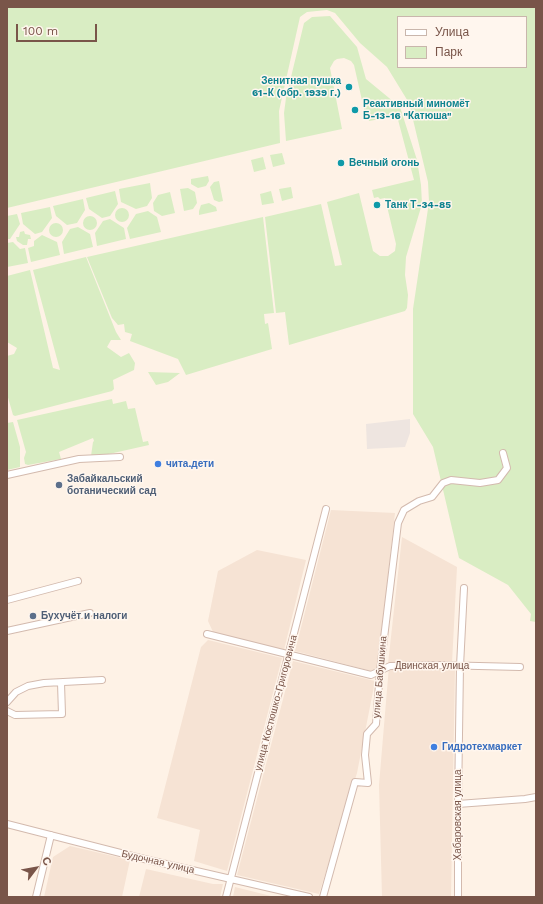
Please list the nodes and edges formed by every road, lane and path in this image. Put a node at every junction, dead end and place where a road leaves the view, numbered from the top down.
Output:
1 (503, 453) dead end
2 (120, 457) dead end
3 (7, 475) edge
4 (326, 509) dead end
5 (78, 581) dead end
6 (464, 588) dead end
7 (7, 600) edge
8 (90, 613) dead end
9 (7, 631) edge
10 (207, 634) dead end
11 (288, 654) junction
12 (460, 666) junction
13 (520, 667) dead end
14 (380, 671) junction
15 (102, 680) dead end
16 (61, 683) junction
17 (7, 702) edge
18 (7, 711) edge
19 (536, 797) edge
20 (458, 804) junction
21 (7, 824) edge
22 (51, 835) junction
23 (230, 879) junction
24 (36, 897) edge
25 (226, 897) edge
26 (309, 897) edge
27 (323, 897) edge
28 (458, 897) edge

1 - 14 street, улица Бабушкина
2 - 3 street
4 - 11 street, улица Костюшко-Григоровича
5 - 7 street
6 - 12 street, Хабаровская улица
8 - 9 street
10 - 11 street, Двинская улица
11 - 14 street, Двинская улица
11 - 23 street, улица Костюшко-Григоровича
12 - 13 street, Двинская улица
12 - 14 street, Двинская улица
12 - 20 street, Хабаровская улица
14 - 27 street, улица Бабушкина
15 - 16 street
16 - 17 street
16 - 18 street
19 - 20 street
20 - 28 street, Хабаровская улица
21 - 22 street, Будочная улица
22 - 23 street, Будочная улица
22 - 24 street
23 - 25 street, улица Костюшко-Григоровича
23 - 26 street, Будочная улица

